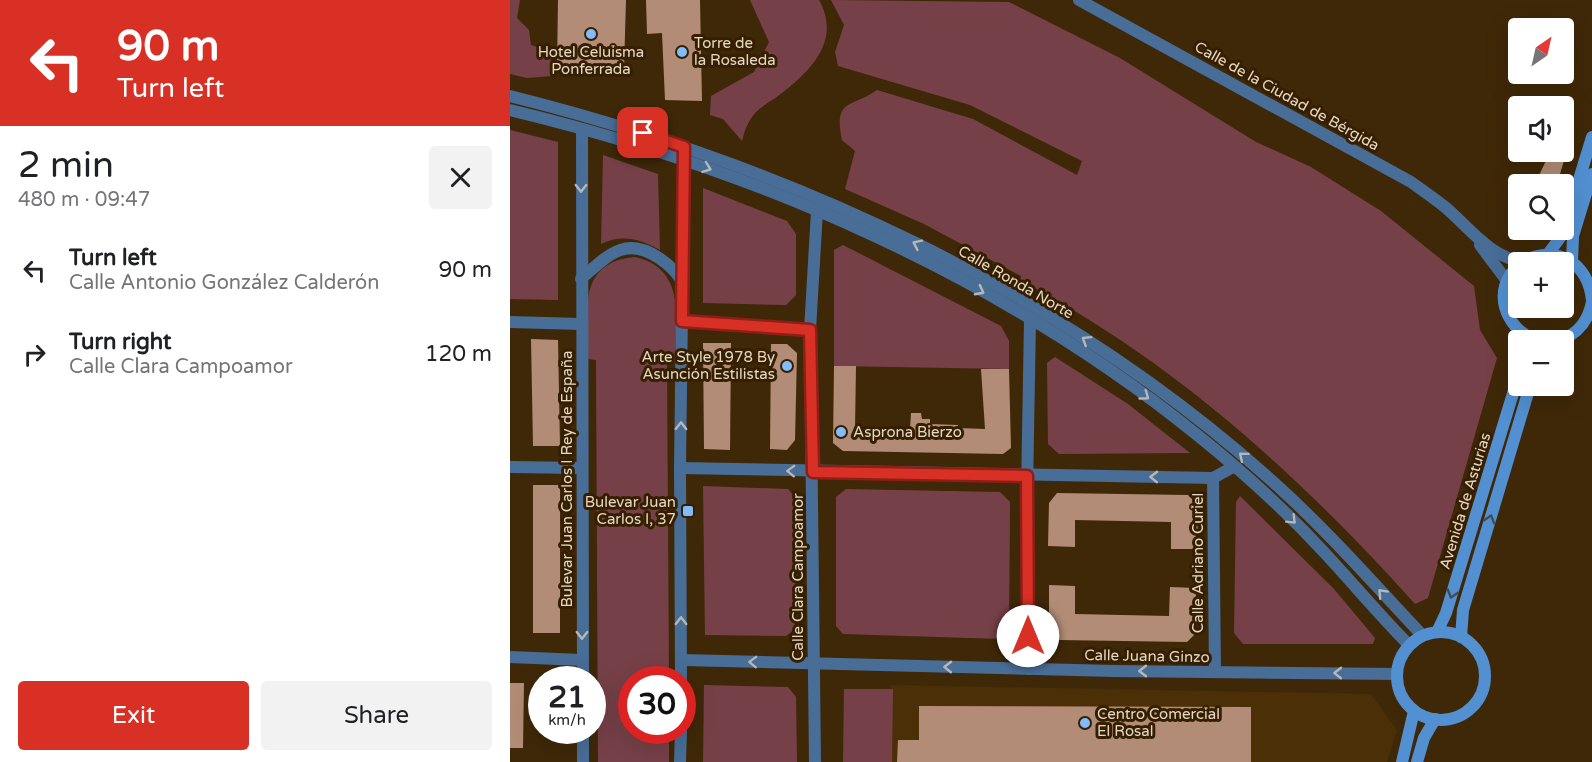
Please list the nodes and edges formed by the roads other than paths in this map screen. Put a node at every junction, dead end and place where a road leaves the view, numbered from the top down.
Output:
1 (1079, 0) edge
2 (510, 96) edge
3 (510, 110) edge
4 (582, 129) junction
5 (1592, 137) edge
6 (684, 153) junction
7 (1592, 174) edge
8 (817, 211) junction
9 (1471, 232) junction
10 (1549, 252) edge
11 (1572, 252) edge
12 (1508, 258) edge
13 (1574, 263) edge
14 (581, 279) junction
15 (682, 281) junction
16 (1507, 281) joint
17 (1592, 301) edge
18 (1030, 320) junction
19 (682, 321) junction
20 (510, 322) edge
21 (581, 324) junction
22 (810, 330) junction
23 (1516, 330) edge
24 (1574, 332) edge
25 (1512, 396) edge
26 (1527, 396) edge
27 (510, 467) edge
28 (1233, 467) junction
29 (582, 468) junction
30 (680, 468) junction
31 (813, 472) junction
32 (1027, 476) junction
33 (1213, 478) junction
34 (1437, 632) junction
35 (1422, 635) junction
36 (1461, 637) junction
37 (1409, 645) junction
38 (510, 657) edge
39 (582, 660) junction
40 (681, 660) junction
41 (814, 664) junction
42 (582, 666) edge
43 (681, 666) edge
44 (1029, 669) junction
45 (1215, 672) junction
46 (1397, 674) junction
47 (1414, 711) junction
48 (1435, 719) junction
49 (583, 744) edge
50 (681, 744) edge
51 (583, 762) edge
52 (681, 762) edge
53 (815, 762) edge
54 (1402, 762) edge
55 (1417, 762) edge

1 - 9 street, Calle de la Ciudad de Bérgida
2 - 6 street, Calle Ronda Norte
3 - 4 street, Calle Ronda Norte
4 - 6 street, Calle Ronda Norte
4 -> 14 street, Bulevar Juan Carlos I Rey de España
5 - 10 main road
6 -> 8 street, Calle Ronda Norte
6 - 15 street
35 -> 6 street, Calle Ronda Norte
7 - 11 main road
8 -> 18 street, Calle Ronda Norte
8 - 22 street, Calle Clara Campoamor
9 - 12 street, Calle de la Ciudad de Bérgida
9 - 16 street, Calle de la Ciudad de Bérgida
13 - 17 main road
14 - 15 street
14 - 21 street, Bulevar Juan Carlos I Rey de España
15 - 19 street
16 - 23 main road
17 - 24 main road
18 -> 28 street, Calle Ronda Norte
18 - 32 street
19 - 22 street
30 -> 19 street
20 - 21 street
21 - 29 street, Bulevar Juan Carlos I Rey de España
22 - 31 street, Calle Clara Campoamor
25 -> 34 main road, Avenida de Asturias
36 -> 26 main road, Avenida de Asturias
27 - 29 street
28 - 33 street, Calle Adriano Curiel
28 -> 37 street, Calle Ronda Norte
29 -> 39 street, Bulevar Juan Carlos I Rey de España
31 -> 30 street
40 -> 30 street
31 - 32 street
31 - 41 street, Calle Clara Campoamor
33 -> 32 street
32 - 44 street
33 - 45 street, Calle Adriano Curiel
34 - 35 main road
34 - 36 main road
35 - 37 main road
36 - 48 main road
37 - 46 main road
38 - 39 street
39 - 42 street, Bulevar Juan Carlos I Rey de España
41 -> 40 street, Calle Juana Ginzo
40 - 43 street
44 -> 41 street, Calle Juana Ginzo
41 - 53 street, Calle Clara Campoamor
45 -> 44 street, Calle Juana Ginzo
46 -> 45 street, Calle Juana Ginzo
46 - 47 main road
47 - 48 main road
47 - 54 main road
48 - 55 main road
49 - 51 street
50 - 52 street

